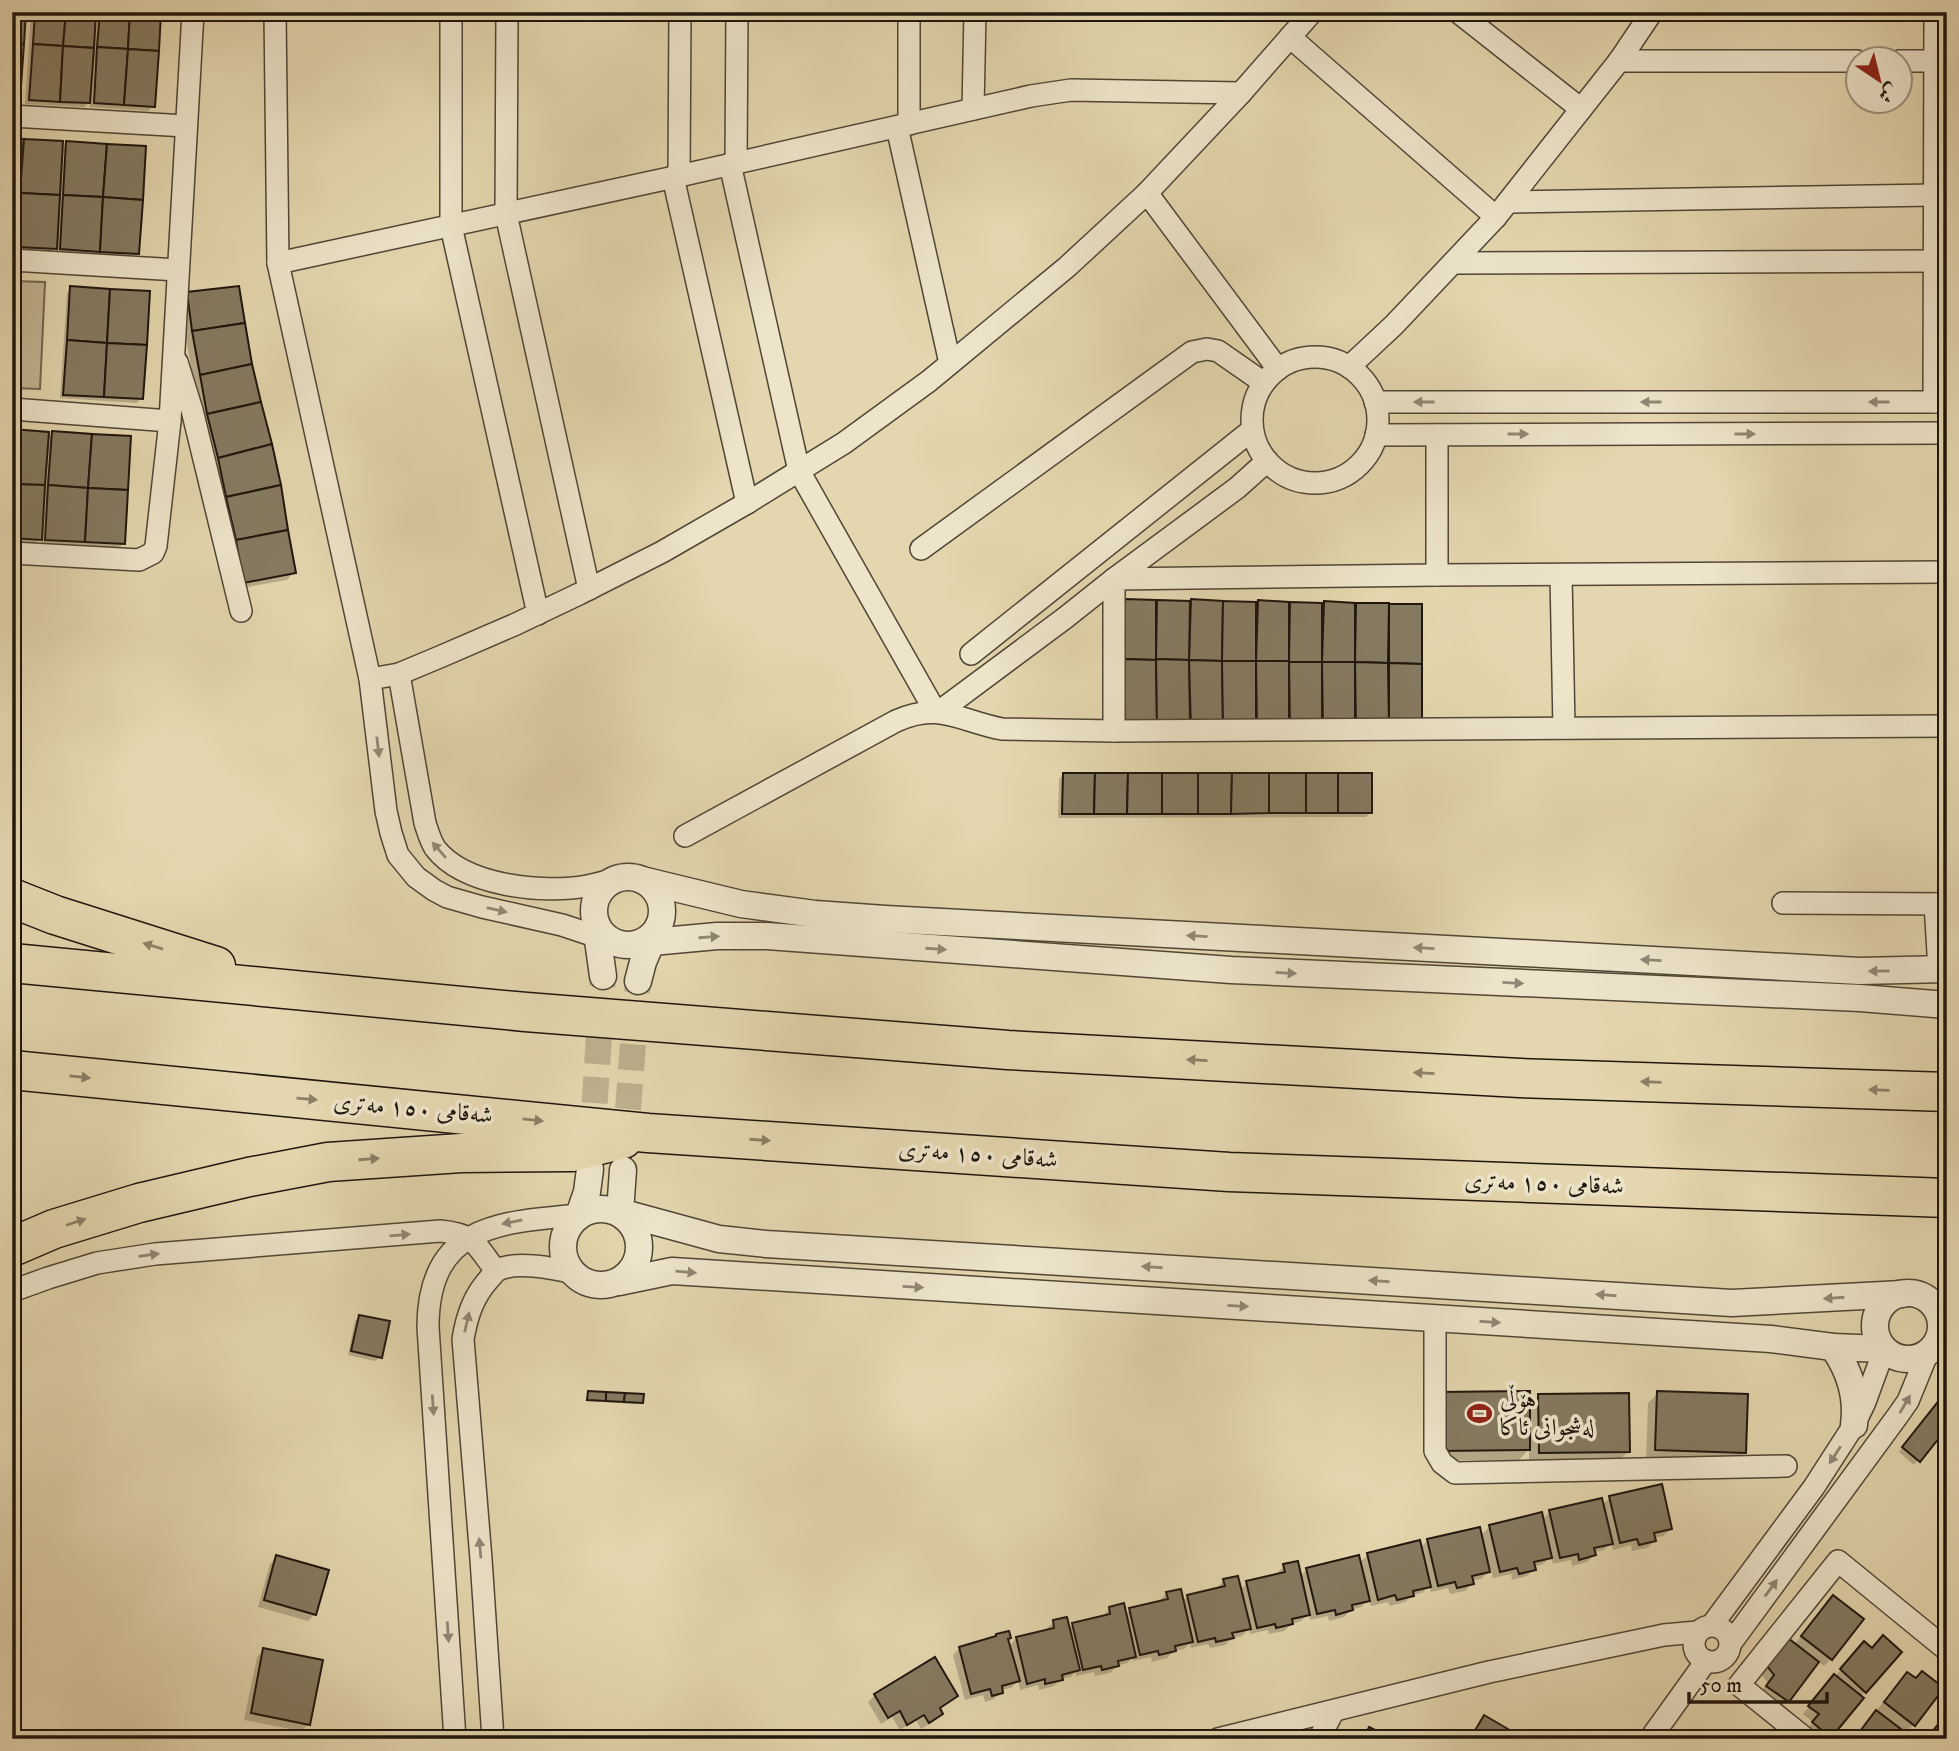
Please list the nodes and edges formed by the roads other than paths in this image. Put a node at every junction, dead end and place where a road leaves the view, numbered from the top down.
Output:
1 (193, 12) edge
2 (275, 12) edge
3 (451, 12) edge
4 (507, 12) edge
5 (680, 12) edge
6 (737, 12) edge
7 (909, 12) edge
8 (975, 12) edge
9 (1312, 12) edge
10 (1458, 12) edge
11 (1652, 12) edge
12 (1935, 12) edge
13 (1290, 37) junction
14 (1619, 61) junction
15 (1843, 61) edge
16 (1913, 61) edge
17 (1935, 61) junction
18 (1241, 93) junction
19 (973, 109) junction
20 (1581, 109) junction
21 (12, 116) edge
22 (903, 125) junction
23 (186, 127) junction
24 (733, 164) junction
25 (676, 176) junction
26 (1147, 194) junction
27 (1934, 195) junction
28 (1502, 209) junction
29 (506, 214) junction
30 (451, 226) junction
31 (12, 261) edge
32 (1934, 261) junction
33 (278, 263) junction
34 (1453, 263) junction
35 (178, 270) junction
36 (174, 338) junction
37 (950, 363) junction
38 (1349, 367) junction
39 (1271, 376) junction
40 (1375, 402) junction
41 (1940, 402) edge
42 (12, 409) edge
43 (170, 421) junction
44 (1252, 430) junction
45 (1947, 433) edge
46 (1376, 435) junction
47 (1437, 435) junction
48 (1267, 461) junction
49 (799, 471) junction
50 (747, 503) junction
51 (921, 549) dead end
52 (12, 553) edge
53 (1947, 572) edge
54 (1437, 575) junction
55 (1561, 575) junction
56 (1114, 579) junction
57 (589, 589) junction
58 (241, 611) dead end
59 (538, 614) junction
60 (971, 654) dead end
61 (399, 674) junction
62 (370, 679) junction
63 (938, 711) junction
64 (1947, 726) edge
65 (1564, 728) junction
66 (1114, 731) junction
67 (685, 836) dead end
68 (630, 879) junction
69 (12, 898) edge
70 (1783, 903) dead end
71 (1941, 904) edge
72 (601, 935) junction
73 (649, 940) junction
74 (12, 964) edge
75 (1943, 969) edge
76 (603, 976) tunnel mouth
77 (638, 981) tunnel mouth
78 (288, 989) junction
79 (1947, 1005) edge
80 (12, 1070) edge
81 (1947, 1092) edge
82 (648, 1133) junction
83 (590, 1169) tunnel mouth
84 (624, 1170) tunnel mouth
85 (1947, 1198) edge
86 (620, 1212) junction
87 (579, 1214) junction
88 (470, 1238) junction
89 (12, 1247) edge
90 (496, 1271) junction
91 (573, 1273) junction
92 (619, 1282) junction
93 (12, 1291) edge
94 (1910, 1294) junction
95 (1947, 1297) edge
96 (1435, 1318) junction
97 (1833, 1348) junction
98 (1884, 1349) junction
99 (1935, 1351) edge
100 (1854, 1425) junction
101 (1786, 1466) dead end
102 (1704, 1629) junction
103 (1731, 1643) junction
104 (1947, 1650) edge
105 (1706, 1661) junction
106 (1333, 1712) junction
107 (455, 1739) edge
108 (493, 1739) edge
109 (1218, 1739) edge
110 (1319, 1739) edge
111 (1650, 1739) edge
112 (1805, 1739) edge

1 - 23 street
2 - 33 street
3 - 30 street
4 - 29 street
5 - 25 street
6 - 24 street
7 - 22 street
8 - 19 street
9 - 13 street
10 - 20 street
11 - 14 street
12 - 17 street
13 - 18 street
13 - 28 street
14 - 15 street
14 - 20 street
16 - 17 street
17 - 27 street
18 - 19 street
18 - 26 street
19 - 22 street
20 - 28 street
21 - 23 street
22 - 24 street
22 - 37 street
23 - 35 street
24 - 25 street
24 - 49 street
25 - 29 street
25 - 50 street
26 - 37 street
26 - 39 street
27 - 28 street
27 - 32 street
28 - 34 street
29 - 30 street
29 - 57 street
30 - 33 street
30 - 59 street
31 - 35 street
32 - 34 street
32 - 41 street
33 - 62 street
34 - 38 street
35 - 36 street
36 - 43 street
36 - 58 street
37 - 49 street
38 - 39 street
38 - 40 street
39 - 44 street
39 - 51 street
41 -> 40 street
40 - 46 street
42 - 43 street
43 - 52 street
44 - 48 street
44 - 60 street
47 -> 45 street
46 - 47 street
46 - 48 street
47 - 54 street
48 - 56 street
49 - 50 street
49 - 63 street
50 - 57 street
53 - 55 street
54 - 55 street
54 - 56 street
55 - 65 street
56 - 63 street
56 - 66 street
57 - 59 street
59 - 61 street
61 - 62 street
68 -> 61 street
62 -> 72 street
63 - 66 street
63 - 67 street
64 - 65 street
65 - 66 street
68 - 72 street
68 - 73 street
75 -> 68 street
78 -> 69 highway
70 - 71 street
71 - 75 street
72 - 73 street
72 - 76 street
73 - 77 street
73 -> 79 street
74 - 78 highway
81 -> 78 highway
80 -> 82 highway, شەقامی ١٥٠ مەتری
82 -> 85 highway, شەقامی ١٥٠ مەتری
89 -> 82 highway
83 - 87 street
84 - 86 street
86 - 87 street
86 - 92 street
94 -> 86 street
87 -> 88 street
87 - 91 street
88 - 90 street
93 -> 88 street
88 -> 107 street
90 - 91 street
108 -> 90 street
91 - 92 street
92 -> 96 street
94 - 95 street
94 - 98 street
94 - 99 street
96 -> 97 street
96 - 101 street
97 - 98 street
97 - 100 street
98 - 99 street
98 - 100 street
103 -> 99 street
100 -> 102 street
102 - 103 street
102 - 105 street
102 - 106 street
103 - 105 street
104 - 112 street
105 - 111 street
106 - 109 street
106 - 110 street

